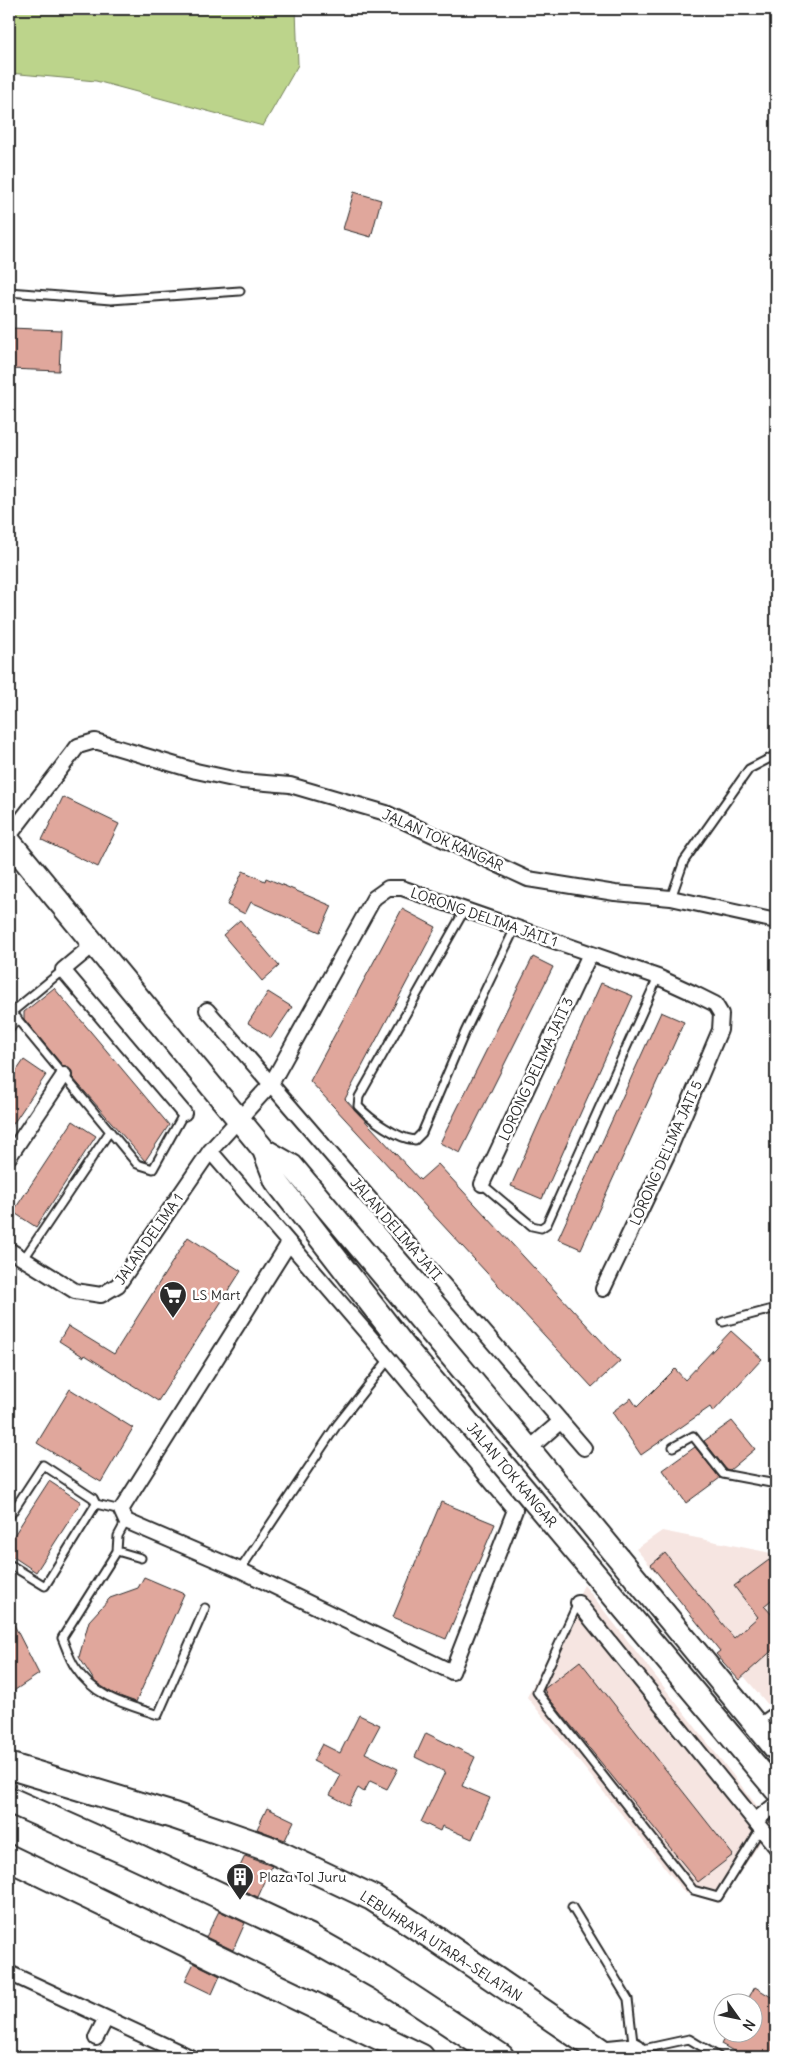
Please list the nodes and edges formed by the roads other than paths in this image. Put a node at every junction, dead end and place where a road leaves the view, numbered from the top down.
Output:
1 (240, 291) dead end
2 (9, 292) edge
3 (776, 755) edge
4 (9, 836) edge
5 (9, 841) edge
6 (671, 898) junction
7 (464, 911) junction
8 (776, 921) edge
9 (515, 928) junction
10 (93, 945) junction
11 (590, 954) junction
12 (63, 970) junction
13 (658, 977) junction
14 (207, 1010) dead end
15 (12, 1013) edge
16 (721, 1014) joint
17 (9, 1030) edge
18 (64, 1075) junction
19 (271, 1084) junction
20 (184, 1113) joint
21 (238, 1119) junction
22 (110, 1131) junction
23 (210, 1150) junction
24 (264, 1150) junction
25 (9, 1157) edge
26 (482, 1184) joint
27 (289, 1243) junction
28 (9, 1250) edge
29 (23, 1260) junction
30 (604, 1289) dead end
31 (776, 1308) edge
32 (723, 1322) dead end
33 (396, 1352) junction
34 (561, 1421) junction
35 (673, 1447) dead end
36 (584, 1448) dead end
37 (529, 1449) junction
38 (776, 1484) edge
39 (96, 1504) junction
40 (123, 1516) junction
41 (9, 1517) edge
42 (117, 1551) junction
43 (141, 1558) dead end
44 (9, 1564) edge
45 (240, 1570) junction
46 (578, 1603) joint
47 (205, 1608) dead end
48 (776, 1710) edge
49 (756, 1724) junction
50 (776, 1749) edge
51 (9, 1766) edge
52 (776, 1790) edge
53 (9, 1800) edge
54 (776, 1804) edge
55 (758, 1824) junction
56 (776, 1847) edge
57 (9, 1858) edge
58 (572, 1907) dead end
59 (9, 1973) edge
60 (106, 2018) junction
61 (96, 2038) dead end
62 (634, 2050) junction
63 (606, 2055) edge
64 (190, 2057) edge
65 (421, 2057) edge
66 (500, 2057) edge
67 (719, 2057) edge

1 - 2 lane
3 - 6 lane
4 - 6 street, JALAN TOK KANGAR
5 - 10 main road, JALAN TOK KANGAR
6 - 8 street, JALAN TOK KANGAR
7 - 9 street, LORONG DELIMA JATI 1
7 - 9 lane
7 - 19 street, LORONG DELIMA JATI 1
9 - 11 street, LORONG DELIMA JATI 1
10 - 12 street
10 - 21 main road, JALAN TOK KANGAR
11 - 13 street, LORONG DELIMA JATI 1
11 - 26 street, LORONG DELIMA JATI 3
12 - 15 lane
12 - 20 street
13 - 16 street, LORONG DELIMA JATI 1
13 - 26 lane
14 - 19 street, JALAN DELIMA JATI
15 - 17 lane
15 - 18 lane
16 - 30 street, LORONG DELIMA JATI 5
18 - 22 lane
18 - 25 street
19 - 21 street, LORONG DELIMA JATI 1
19 - 34 street, JALAN DELIMA JATI
20 - 22 lane
21 - 23 street, JALAN DELIMA 1
21 - 24 main road, JALAN TOK KANGAR
22 - 29 lane
23 - 27 street
23 - 29 street, JALAN DELIMA 1
24 - 33 main road, JALAN TOK KANGAR
24 - 37 main road, JALAN TOK KANGAR
27 - 33 street
27 - 40 street
28 - 29 street, JALAN DELIMA 1
31 - 32 lane
33 - 45 lane
33 - 45 street
33 - 52 main road, JALAN TOK KANGAR
34 - 36 street, JALAN DELIMA JATI
34 - 37 street
35 - 38 lane
37 - 49 main road, JALAN TOK KANGAR
39 - 40 lane
39 - 41 lane
39 - 44 lane
40 - 42 lane
40 - 45 street
42 - 43 lane
42 - 47 lane
46 - 55 street
46 - 55 lane
48 - 49 lane
49 - 50 main road, JALAN TOK KANGAR
51 - 63 highway, LEBUHRAYA UTARA–SELATAN
53 - 66 highway
54 - 55 street
55 - 56 street
57 - 65 highway
58 - 62 lane
59 - 60 street
60 - 61 street
60 - 64 street
62 - 63 highway
62 - 67 lane

